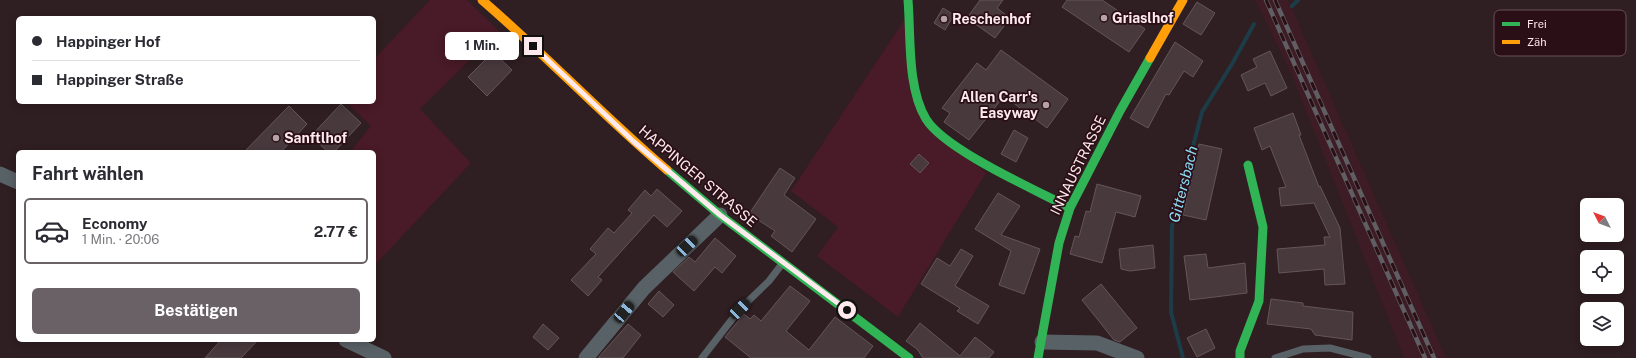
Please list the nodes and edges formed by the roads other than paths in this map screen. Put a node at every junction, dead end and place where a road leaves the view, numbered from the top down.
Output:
1 (482, 0) edge
2 (908, 0) edge
3 (1183, 0) edge
4 (1248, 165) dead end
5 (0, 174) edge
6 (16, 181) edge
7 (1070, 208) junction
8 (720, 215) junction
9 (783, 262) junction
10 (350, 342) edge
11 (1042, 342) junction
12 (384, 358) edge
13 (586, 358) edge
14 (702, 358) edge
15 (909, 358) edge
16 (1038, 358) edge
17 (1137, 358) edge
18 (1240, 358) edge
19 (1275, 358) edge
20 (1368, 358) edge

1 - 8 street, HAPPINGER STRASSE
2 - 7 street
3 - 7 street, INNAUSTRASSE
4 - 18 street
5 - 6 street
7 - 11 street, INNAUSTRASSE
8 - 9 street, HAPPINGER STRASSE
8 - 13 street
9 - 14 lane
9 - 15 street, HAPPINGER STRASSE
10 - 12 street
11 - 16 street, INNAUSTRASSE
11 - 17 street
19 - 20 lane

